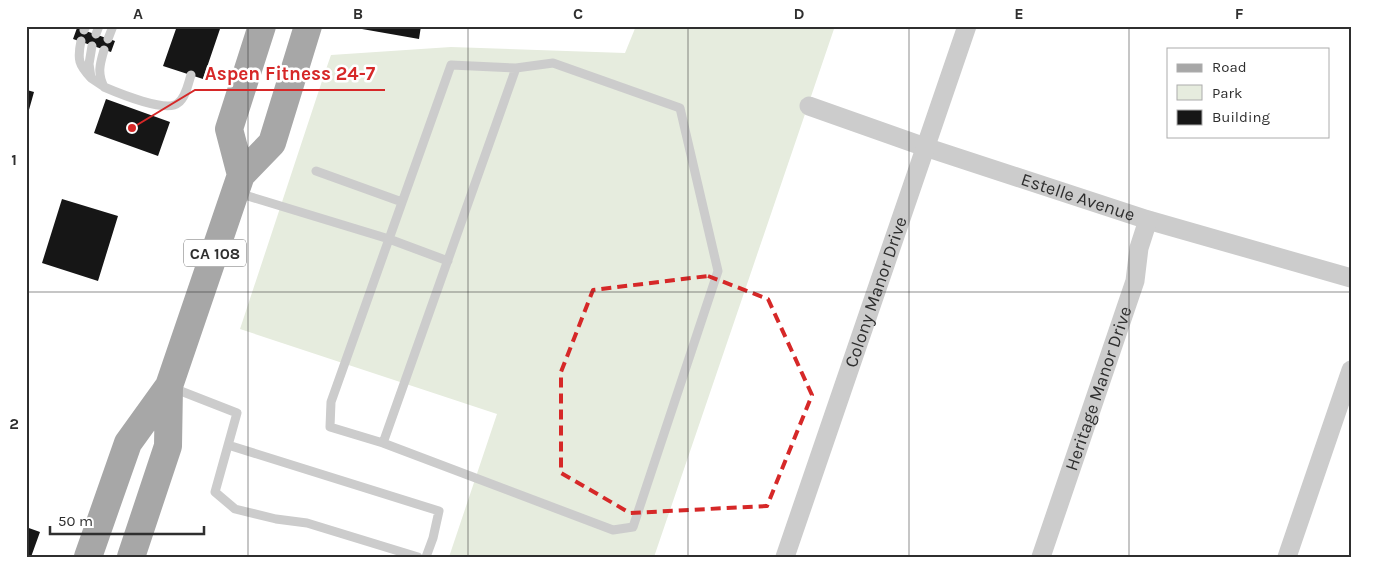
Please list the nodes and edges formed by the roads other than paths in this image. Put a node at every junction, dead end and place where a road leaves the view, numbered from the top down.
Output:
1 (113, 26) edge
2 (262, 26) edge
3 (308, 26) edge
4 (967, 26) edge
5 (108, 39) dead end
6 (81, 41) dead end
7 (92, 46) dead end
8 (104, 50) dead end
9 (516, 68) junction
10 (191, 75) dead end
11 (91, 78) junction
12 (104, 87) junction
13 (809, 106) dead end
14 (925, 147) junction
15 (316, 171) dead end
16 (238, 184) junction
17 (402, 202) junction
18 (1148, 220) junction
19 (389, 239) junction
20 (448, 261) junction
21 (1351, 278) edge
22 (1351, 370) edge
23 (168, 386) junction
24 (383, 443) junction
25 (228, 445) junction
26 (88, 557) edge
27 (131, 557) edge
28 (418, 557) edge
29 (426, 557) edge
30 (785, 557) edge
31 (1041, 557) edge
32 (1287, 557) edge

1 - 5 lane
2 - 16 main road
3 - 16 main road, CA 108
4 - 14 street, Colony Manor Drive
6 - 11 lane
7 - 11 lane
8 - 12 lane
9 - 17 lane
9 - 20 lane
9 - 24 lane
10 - 12 lane
11 - 12 lane
13 - 14 street, Estelle Avenue
14 - 18 street, Estelle Avenue
14 - 30 street, Colony Manor Drive
15 - 17 lane
16 - 19 lane
16 - 23 main road, CA 108
17 - 19 lane
18 - 21 street, Estelle Avenue
18 - 31 street, Heritage Manor Drive
19 - 20 lane
19 - 24 lane
20 - 24 lane
22 - 32 street
23 - 25 lane
23 - 26 main road, CA 108
23 - 27 main road, CA 108
25 - 28 lane
25 - 29 lane

